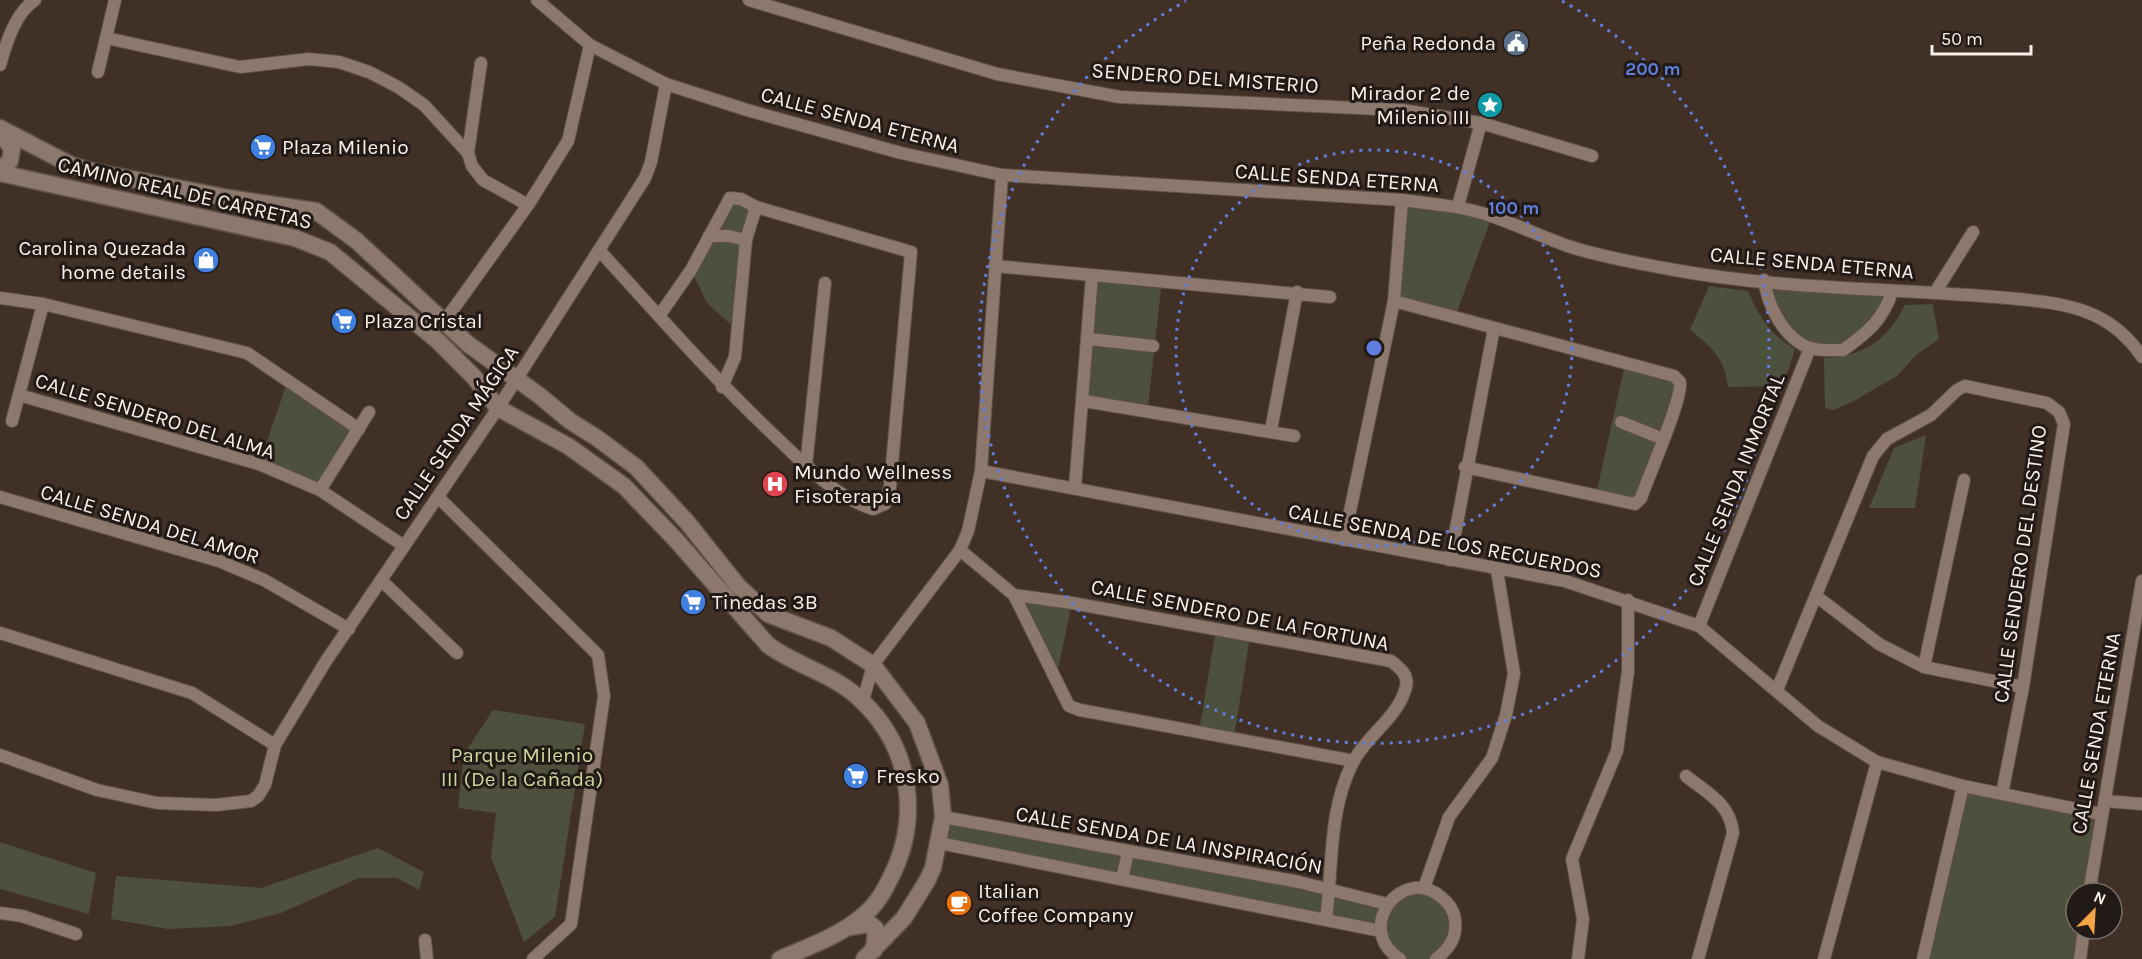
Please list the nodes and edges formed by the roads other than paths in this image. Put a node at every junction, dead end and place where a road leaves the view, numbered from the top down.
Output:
1 (34, 0) edge
2 (115, 0) edge
3 (537, 0) edge
4 (749, 0) edge
5 (106, 38) junction
6 (590, 45) junction
7 (481, 63) dead end
8 (0, 65) edge
9 (98, 72) dead end
10 (666, 84) junction
11 (1481, 123) junction
12 (0, 130) edge
13 (468, 153) junction
14 (1592, 156) dead end
15 (0, 171) edge
16 (1002, 176) junction
17 (1402, 200) junction
18 (528, 205) junction
19 (1458, 206) junction
20 (756, 207) junction
21 (1973, 232) dead end
22 (709, 236) junction
23 (746, 240) junction
24 (599, 250) junction
25 (994, 266) junction
26 (1092, 276) junction
27 (1764, 280) junction
28 (825, 283) dead end
29 (1936, 291) junction
30 (1297, 292) junction
31 (1892, 292) junction
32 (1330, 297) dead end
33 (0, 298) edge
34 (1394, 301) junction
35 (43, 304) junction
36 (659, 316) junction
37 (444, 322) junction
38 (1494, 328) junction
39 (1089, 339) junction
40 (1152, 346) dead end
41 (1810, 348) junction
42 (2142, 357) edge
43 (516, 378) junction
44 (722, 387) junction
45 (19, 395) junction
46 (1084, 401) junction
47 (498, 408) junction
48 (369, 412) dead end
49 (12, 421) dead end
50 (1621, 422) dead end
51 (359, 429) junction
52 (1270, 430) junction
53 (1294, 436) dead end
54 (1663, 439) junction
55 (806, 466) junction
56 (1465, 467) junction
57 (981, 471) junction
58 (1964, 480) dead end
59 (1075, 487) junction
60 (320, 490) junction
61 (0, 497) edge
62 (438, 497) junction
63 (1344, 540) junction
64 (404, 546) junction
65 (960, 550) junction
66 (1450, 560) junction
67 (1497, 570) junction
68 (381, 580) junction
69 (2142, 581) edge
70 (1014, 595) junction
71 (1816, 596) junction
72 (1628, 600) junction
73 (1699, 626) junction
74 (349, 629) junction
75 (0, 633) edge
76 (457, 653) dead end
77 (873, 664) junction
78 (1924, 667) junction
79 (2023, 687) junction
80 (1777, 690) junction
81 (863, 701) junction
82 (907, 707) junction
83 (879, 720) junction
84 (275, 745) junction
85 (0, 755) edge
86 (933, 759) junction
87 (1354, 761) junction
88 (1877, 762) junction
89 (904, 771) junction
90 (1686, 776) dead end
91 (1963, 786) junction
92 (2002, 794) junction
93 (2104, 801) junction
94 (2142, 804) edge
95 (2101, 814) junction
96 (943, 817) junction
97 (939, 843) junction
98 (1128, 852) junction
99 (1122, 879) junction
100 (2091, 881) edge
101 (1424, 888) junction
102 (1330, 889) junction
103 (880, 896) junction
104 (1387, 904) junction
105 (0, 913) edge
106 (907, 914) junction
107 (1326, 919) junction
108 (845, 928) junction
109 (1381, 931) junction
110 (76, 934) dead end
111 (425, 940) dead end
112 (2082, 941) edge
113 (869, 955) edge
114 (427, 959) edge
115 (533, 959) edge
116 (780, 959) edge
117 (1400, 959) edge
118 (1436, 959) edge
119 (1578, 959) edge
120 (1698, 959) edge
121 (1824, 959) edge
122 (1923, 959) edge
123 (2080, 959) edge

1 - 8 street
2 - 5 street
3 - 6 street, CALLE SENDA ETERNA
4 - 11 street, SENDERO DEL MISTERIO
5 - 9 street
5 - 13 street
6 - 10 street, CALLE SENDA ETERNA
6 - 18 street
7 - 13 street
10 - 16 street, CALLE SENDA ETERNA
10 - 24 street, CALLE SENDA MÁGICA
11 - 14 street, SENDERO DEL MISTERIO
11 - 19 street
12 - 15 street
12 - 37 street, CAMINO REAL DE CARRETAS
13 - 18 street
15 - 47 street, CAMINO REAL DE CARRETAS
16 - 17 street, CALLE SENDA ETERNA
16 - 25 street
17 - 19 street, CALLE SENDA ETERNA
17 - 34 street
18 - 37 street
19 - 27 street, CALLE SENDA ETERNA
20 - 22 street
20 - 23 street
20 - 55 street
21 - 29 street
22 - 23 street
22 - 36 street
23 - 44 street
24 - 36 street
24 - 43 street, CALLE SENDA MÁGICA
25 - 26 street
25 - 57 street
26 - 30 street
26 - 39 street
27 - 31 street, CALLE SENDA ETERNA
27 - 41 street
28 - 55 street
29 - 31 street, CALLE SENDA ETERNA
29 - 42 street, CALLE SENDA ETERNA
30 - 32 street
30 - 52 street
31 - 41 street
33 - 35 street
34 - 38 street
34 - 63 street
35 - 45 street, CALLE SENDERO DEL ALMA
35 - 51 street
36 - 44 street
37 - 43 street, CAMINO REAL DE CARRETAS
38 - 54 street
38 - 56 street
39 - 40 street
39 - 46 street
41 - 73 street, CALLE SENDA INMORTAL
43 - 47 street, CALLE SENDA MÁGICA
43 - 77 street, CAMINO REAL DE CARRETAS
44 - 55 street
45 - 49 street, CALLE SENDERO DEL ALMA
45 - 60 street, CALLE SENDERO DEL ALMA
46 - 52 street
46 - 59 street
47 - 62 street, CALLE SENDA MÁGICA
47 - 81 street, CAMINO REAL DE CARRETAS
48 - 51 street
50 - 54 street
51 - 60 street
52 - 53 street
54 - 56 street
56 - 66 street
57 - 59 street, CALLE SENDA DE LOS RECUERDOS
57 - 65 street
58 - 78 street
59 - 63 street, CALLE SENDA DE LOS RECUERDOS
60 - 64 street, CALLE SENDERO DEL ALMA
61 - 74 street, CALLE SENDA DEL AMOR
62 - 64 street, CALLE SENDA MÁGICA
62 - 115 street
63 - 66 street, CALLE SENDA DE LOS RECUERDOS
64 - 68 street, CALLE SENDA MÁGICA
65 - 70 street
65 - 77 street
66 - 67 street, CALLE SENDA DE LOS RECUERDOS
67 - 72 street, CALLE SENDA DE LOS RECUERDOS
67 - 101 street
68 - 74 street, CALLE SENDA MÁGICA
68 - 76 street
69 - 93 street, CALLE SENDA ETERNA
70 - 87 street
70 - 87 street, CALLE SENDERO DE LA FORTUNA
71 - 78 street
71 - 79 street, CALLE SENDERO DEL DESTINO
71 - 80 street, CALLE SENDERO DEL DESTINO
72 - 73 street, CALLE SENDA DE LOS RECUERDOS
72 - 119 street
73 - 80 street, CALLE SENDA DE LOS RECUERDOS
74 - 84 street, CALLE SENDA MÁGICA
75 - 84 street
77 - 81 street
77 - 82 street, CAMINO REAL DE CARRETAS
78 - 79 street
79 - 92 street, CALLE SENDERO DEL DESTINO
80 - 88 street, CALLE SENDA DE LOS RECUERDOS
81 - 83 street, CAMINO REAL DE CARRETAS
82 - 83 street
82 - 86 street, CAMINO REAL DE CARRETAS
83 - 89 street, CAMINO REAL DE CARRETAS
84 - 85 street, CALLE SENDA MÁGICA
86 - 89 street
86 - 96 street, CAMINO REAL DE CARRETAS
87 - 102 street, CALLE SENDERO DE LA FORTUNA
88 - 91 street, CALLE SENDA DE LOS RECUERDOS
88 - 121 street
89 - 103 street, CAMINO REAL DE CARRETAS
90 - 120 street
91 - 92 street, CALLE SENDA DE LOS RECUERDOS
91 - 122 street
92 - 95 street, CALLE SENDA DE LOS RECUERDOS
93 - 94 street
93 - 95 street, CALLE SENDA ETERNA
95 - 100 street, CALLE SENDA ETERNA
96 - 97 street, CAMINO REAL DE CARRETAS
96 - 98 street, CALLE SENDA DE LA INSPIRACIÓN
97 - 99 street
97 - 106 street, CAMINO REAL DE CARRETAS
98 - 99 street
98 - 102 street, CALLE SENDA DE LA INSPIRACIÓN
99 - 107 street
101 - 104 street
101 - 118 street
102 - 104 street, CALLE SENDA DE LA INSPIRACIÓN
102 - 107 street, CALLE SENDERO DE LA FORTUNA
103 - 106 street
103 - 108 street, CAMINO REAL DE CARRETAS
104 - 109 street
105 - 110 street
106 - 113 street, CAMINO REAL DE CARRETAS
107 - 109 street
108 - 113 street
108 - 116 street, CAMINO REAL DE CARRETAS
109 - 117 street
111 - 114 street
112 - 123 street

